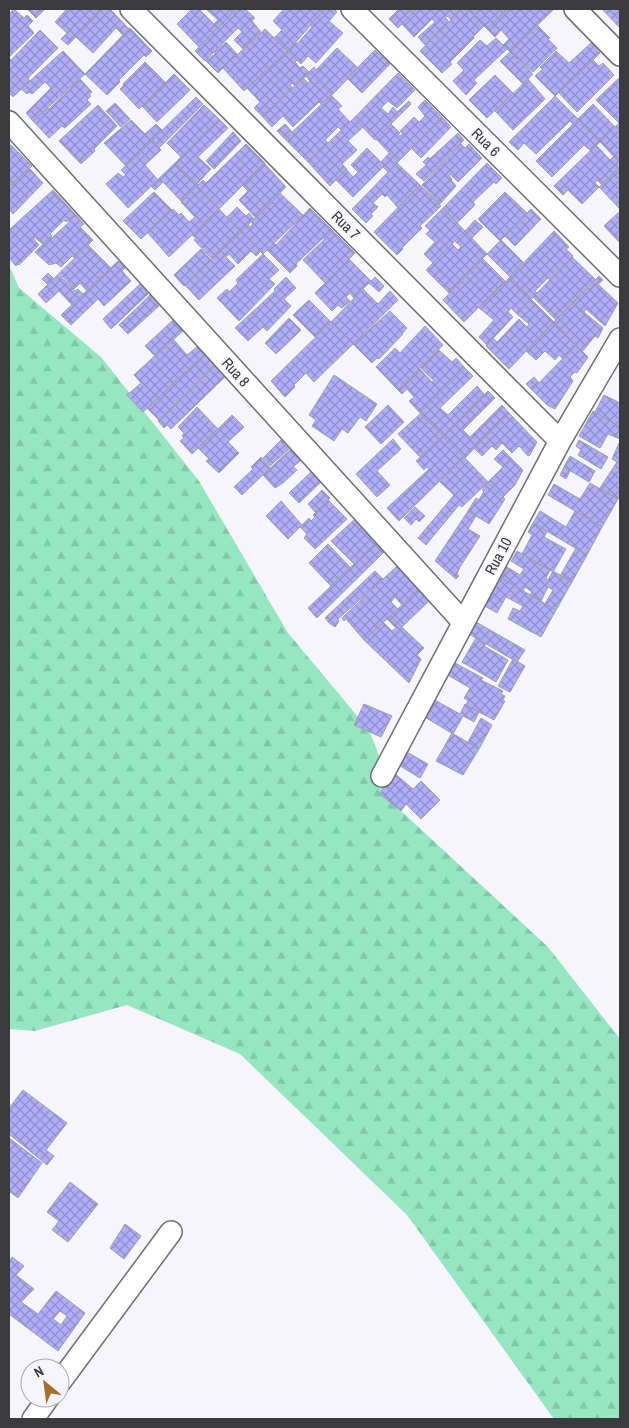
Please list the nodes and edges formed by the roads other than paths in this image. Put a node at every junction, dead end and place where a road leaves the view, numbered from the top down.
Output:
1 (131, 9) edge
2 (352, 9) edge
3 (576, 9) edge
4 (620, 55) edge
5 (9, 122) edge
6 (620, 276) edge
7 (620, 339) edge
8 (560, 441) junction
9 (463, 622) junction
10 (382, 776) dead end
11 (171, 1232) dead end
12 (70, 1368) edge
13 (40, 1408) edge
14 (32, 1419) edge

1 - 8 street, Rua 7
2 - 6 street, Rua 6
3 - 4 street
5 - 9 street, Rua 8
7 - 8 street, Rua 10
8 - 9 street, Rua 10
9 - 10 street, Rua 10
11 - 12 street
13 - 14 street

